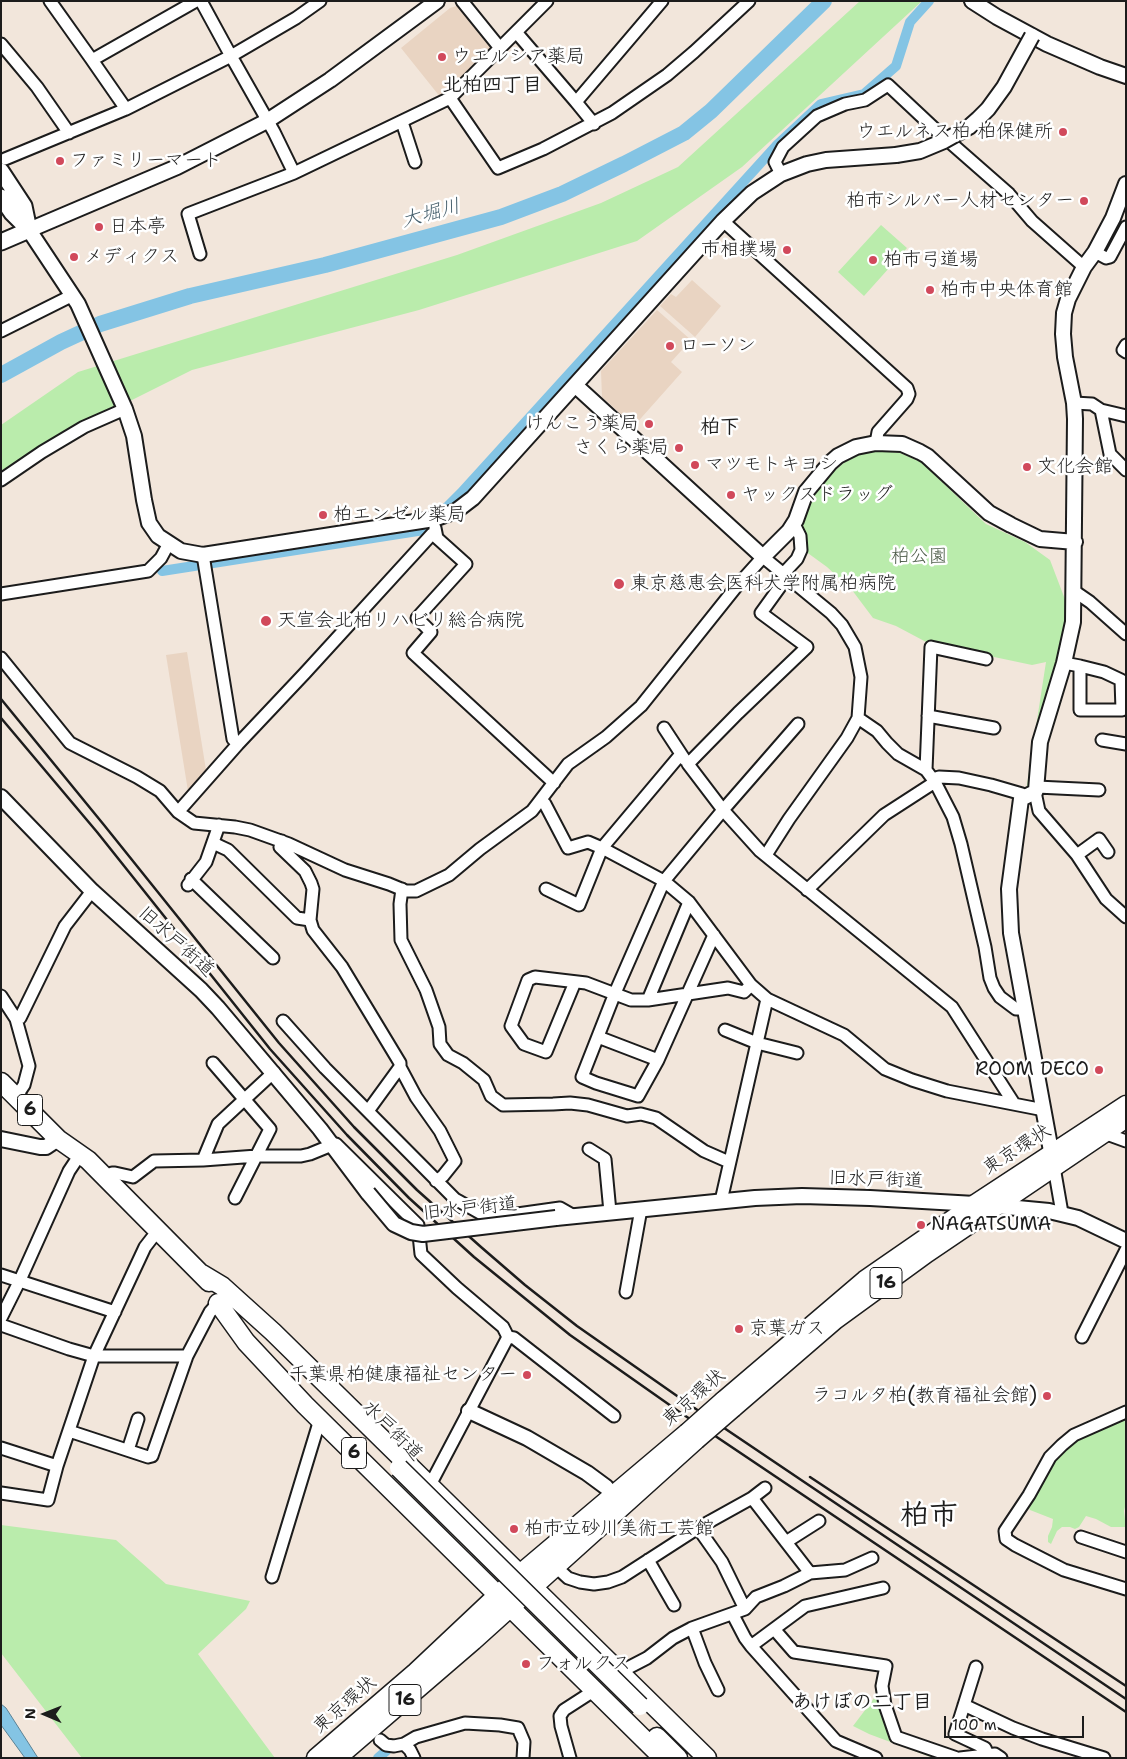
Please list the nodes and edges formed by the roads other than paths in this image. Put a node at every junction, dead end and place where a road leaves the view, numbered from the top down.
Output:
1 (50, 1) edge
2 (196, 1) edge
3 (201, 1) edge
4 (320, 1) edge
5 (437, 1) edge
6 (462, 1) edge
7 (547, 1) edge
8 (662, 1) edge
9 (749, 1) edge
10 (972, 1) edge
11 (516, 32) junction
12 (1032, 36) junction
13 (1, 44) edge
14 (500, 48) junction
15 (231, 56) junction
16 (92, 60) junction
17 (1126, 76) edge
18 (450, 98) junction
19 (576, 102) junction
20 (126, 109) junction
21 (267, 121) junction
22 (402, 122) junction
23 (594, 124) junction
24 (69, 133) junction
25 (415, 162) dead end
26 (3, 165) edge
27 (294, 174) junction
28 (781, 174) junction
29 (1126, 184) edge
30 (1, 197) edge
31 (723, 221) junction
32 (1126, 227) edge
33 (28, 230) junction
34 (1, 242) edge
35 (1095, 252) junction
36 (200, 254) dead end
37 (1084, 267) junction
38 (75, 299) junction
39 (1, 331) edge
40 (1126, 345) edge
41 (1126, 352) edge
42 (575, 386) junction
43 (1074, 403) junction
44 (124, 409) junction
45 (1101, 410) junction
46 (1126, 416) edge
47 (876, 442) junction
48 (1126, 470) edge
49 (1, 480) edge
50 (434, 519) junction
51 (794, 524) junction
52 (436, 533) junction
53 (1074, 542) junction
54 (168, 544) junction
55 (203, 555) junction
56 (763, 557) junction
57 (784, 576) junction
58 (1074, 592) junction
59 (1, 594) edge
60 (1126, 634) edge
61 (1, 658) edge
62 (986, 659) dead end
63 (1064, 663) junction
64 (1080, 666) junction
65 (928, 716) junction
66 (858, 718) junction
67 (798, 724) dead end
68 (664, 728) dead end
69 (994, 728) dead end
70 (1102, 740) dead end
71 (238, 744) junction
72 (1126, 744) edge
73 (681, 754) junction
74 (688, 764) junction
75 (931, 777) junction
76 (554, 782) junction
77 (1036, 790) junction
78 (1099, 790) dead end
79 (1, 797) edge
80 (1021, 799) junction
81 (541, 801) junction
82 (723, 810) junction
83 (178, 812) junction
84 (218, 825) junction
85 (282, 842) junction
86 (213, 843) junction
87 (602, 848) junction
88 (1108, 852) dead end
89 (766, 855) junction
90 (1077, 856) junction
91 (664, 881) junction
92 (402, 889) junction
93 (546, 890) dead end
94 (807, 890) junction
95 (92, 891) junction
96 (689, 902) junction
97 (1126, 917) edge
98 (310, 920) junction
99 (714, 935) junction
100 (273, 958) dead end
101 (575, 982) junction
102 (751, 985) junction
103 (615, 993) junction
104 (686, 994) junction
105 (1, 996) edge
106 (767, 999) junction
107 (648, 1000) junction
108 (1025, 1009) junction
109 (16, 1019) junction
110 (283, 1021) dead end
111 (725, 1030) dead end
112 (598, 1037) junction
113 (757, 1043) junction
114 (797, 1053) dead end
115 (658, 1060) junction
116 (213, 1063) dead end
117 (400, 1067) junction
118 (274, 1072) junction
119 (1, 1082) edge
120 (16, 1097) junction
121 (244, 1099) junction
122 (1012, 1102) junction
123 (1126, 1104) edge
124 (1044, 1110) junction
125 (368, 1112) junction
126 (1126, 1119) edge
127 (320, 1129) junction
128 (1104, 1133) junction
129 (1, 1139) edge
130 (58, 1139) junction
131 (1126, 1141) edge
132 (332, 1145) junction
133 (589, 1149) dead end
134 (257, 1156) junction
135 (203, 1160) junction
136 (1053, 1160) junction
137 (75, 1162) junction
138 (729, 1162) junction
139 (106, 1179) junction
140 (436, 1181) junction
141 (235, 1198) dead end
142 (721, 1201) junction
143 (975, 1204) junction
144 (996, 1205) junction
145 (641, 1209) junction
146 (610, 1212) junction
147 (1062, 1213) junction
148 (574, 1216) junction
149 (152, 1238) junction
150 (1126, 1241) edge
151 (1126, 1250) edge
152 (202, 1274) junction
153 (1, 1275) edge
154 (20, 1280) junction
155 (626, 1292) dead end
156 (218, 1304) junction
157 (116, 1312) junction
158 (1, 1318) edge
159 (1, 1325) edge
160 (1082, 1336) dead end
161 (508, 1337) junction
162 (94, 1356) junction
163 (186, 1356) junction
164 (728, 1404) junction
165 (469, 1411) junction
166 (1126, 1412) edge
167 (614, 1416) dead end
168 (138, 1419) dead end
169 (321, 1422) junction
170 (69, 1431) junction
171 (1, 1448) edge
172 (128, 1450) junction
173 (57, 1466) junction
174 (395, 1472) junction
175 (430, 1485) junction
176 (765, 1488) dead end
177 (1, 1493) edge
178 (752, 1498) junction
179 (618, 1500) junction
180 (819, 1521) dead end
181 (698, 1528) junction
182 (1081, 1537) dead end
183 (786, 1542) junction
184 (1126, 1552) edge
185 (872, 1558) dead end
186 (648, 1560) junction
187 (556, 1567) junction
188 (810, 1573) junction
189 (520, 1574) junction
190 (272, 1577) dead end
191 (533, 1587) junction
192 (883, 1588) dead end
193 (1126, 1589) edge
194 (498, 1595) junction
195 (674, 1604) dead end
196 (510, 1607) junction
197 (746, 1609) junction
198 (733, 1615) junction
199 (692, 1628) junction
200 (774, 1629) junction
201 (751, 1646) junction
202 (976, 1667) dead end
203 (620, 1672) junction
204 (595, 1690) junction
205 (718, 1690) dead end
206 (964, 1705) junction
207 (636, 1709) junction
208 (380, 1740) dead end
209 (404, 1744) junction
210 (988, 1755) junction
211 (316, 1758) edge
212 (338, 1758) edge
213 (414, 1758) edge
214 (523, 1758) edge
215 (570, 1758) edge
216 (662, 1758) edge
217 (678, 1758) edge
218 (693, 1758) edge
219 (707, 1758) edge
220 (876, 1758) edge
221 (958, 1758) edge
222 (1002, 1758) edge
223 (1104, 1758) edge

1 - 16 street
2 - 16 street
3 - 15 street
4 - 15 street
5 - 21 street
6 - 14 street
7 - 11 street
8 - 19 street
9 - 23 street
10 - 12 street
11 - 14 street
11 - 19 street
12 - 17 street
12 - 28 street, bridge
13 - 24 street
14 - 18 street
15 - 20 street
15 - 21 street
16 - 20 street
18 - 22 street
18 - 23 street
19 - 23 street
20 - 24 street
21 - 27 street
21 - 33 street
22 - 25 street
22 - 27 street
24 - 26 street
26 - 33 main road
27 - 36 street
28 - 31 street
28 - 37 street
29 - 35 street
30 - 33 main road
31 - 42 street
31 - 47 street
32 - 35 street
33 - 34 main road
33 - 38 street
35 - 37 street
37 - 43 street
38 - 39 street
38 - 44 street
40 - 41 street
42 - 50 street
42 - 56 street
43 - 45 street
43 - 53 street
44 - 49 street
44 - 54 street
45 - 46 street
45 - 48 street
47 - 51 street
47 - 53 street
50 - 52 street
50 - 55 street
51 - 56 street
51 - 57 street
52 - 71 street
52 - 76 street
53 - 58 street
54 - 55 street
54 - 59 street
55 - 71 street
56 - 57 street
56 - 76 street
57 - 66 street
57 - 74 street
58 - 60 street
58 - 63 street
61 - 83 street
62 - 65 street
63 - 64 street
63 - 77 street
64 - 64 street
65 - 69 street
65 - 75 street
66 - 75 street
66 - 89 street
67 - 82 street
68 - 73 street
70 - 72 street
71 - 83 street
73 - 74 street
73 - 87 street
74 - 82 street
75 - 80 street
75 - 94 street
75 - 108 street
76 - 81 street
77 - 78 street
77 - 80 street
77 - 90 street
79 - 95 street, 旧水戸街道
80 - 108 street
81 - 87 street
81 - 92 street
82 - 89 street
82 - 91 street
83 - 84 street
84 - 85 street
84 - 86 street
85 - 92 street
85 - 98 street
86 - 98 street
86 - 100 street
87 - 91 street
87 - 93 street
88 - 90 street
89 - 94 street
90 - 97 street
91 - 96 street
91 - 103 street
92 - 138 street
94 - 122 street
95 - 109 street
95 - 118 street, 旧水戸街道
96 - 99 street
96 - 107 street
98 - 117 street
99 - 102 street
99 - 104 street
101 - 101 street
101 - 103 street
102 - 104 street
102 - 106 street
103 - 107 street
103 - 112 street
104 - 107 street
104 - 115 street
105 - 109 street
106 - 113 street
106 - 122 street
108 - 124 street
109 - 120 street
110 - 125 street
111 - 113 street
112 - 115 street
112 - 115 street
113 - 114 street
113 - 138 street
116 - 121 street
117 - 125 street
117 - 140 street
118 - 121 street
118 - 127 street, 旧水戸街道
119 - 120 highway, 水戸街道 / 6
120 - 130 highway, 水戸街道 / 6
121 - 134 street
121 - 135 street
122 - 124 street
123 - 136 highway, 東京環状 / 16
124 - 136 street
125 - 140 street
126 - 128 highway, 東京環状 / 16
127 - 132 street, 旧水戸街道
127 - 161 street
128 - 131 street
128 - 136 highway, 東京環状 / 16
129 - 130 street
130 - 137 highway, 水戸街道 / 6
130 - 139 highway, 水戸街道 / 6
132 - 134 street
132 - 148 street, 旧水戸街道, bridge
133 - 146 street
134 - 135 street
134 - 141 street
135 - 139 street
136 - 143 highway, 東京環状 / 16
136 - 144 highway, 東京環状 / 16
136 - 147 street
137 - 149 highway, 水戸街道 / 6
137 - 154 street
138 - 142 street
139 - 152 highway, 水戸街道 / 6
140 - 148 street
142 - 143 street, 旧水戸街道
142 - 145 street, 旧水戸街道
143 - 144 street, 旧水戸街道
143 - 164 highway, 東京環状 / 16
144 - 147 street, 旧水戸街道
144 - 164 highway, 東京環状 / 16
145 - 146 street, 旧水戸街道
145 - 155 street
146 - 148 street, 旧水戸街道
147 - 150 street, 旧水戸街道
149 - 156 highway, 水戸街道 / 6
149 - 157 street
151 - 160 street
152 - 174 highway, 水戸街道 / 6
152 - 175 highway, 6
153 - 154 street
154 - 157 street
154 - 158 street
156 - 163 street
156 - 169 highway, 6
156 - 174 highway, 水戸街道 / 6
157 - 162 street
159 - 162 street
161 - 165 street
161 - 167 street
162 - 163 street
162 - 170 street
163 - 172 street
164 - 179 highway, 東京環状 / 16, bridge
165 - 175 street
165 - 179 street
166 - 193 street
168 - 172 street
169 - 190 street
169 - 194 highway, 6
170 - 172 street
170 - 173 street
171 - 173 street
173 - 177 street
174 - 207 highway, 水戸街道 / 6
175 - 189 highway, 6
176 - 178 street
178 - 181 street
178 - 183 street
179 - 187 highway, 東京環状 / 16
179 - 189 highway, 東京環状 / 16
180 - 183 street
181 - 186 street
181 - 197 street
182 - 184 street
183 - 188 street
185 - 188 street
186 - 187 street
186 - 195 street
187 - 191 highway, 東京環状 / 16
188 - 197 street
189 - 191 highway
189 - 194 highway, 東京環状 / 16
191 - 196 highway, 東京環状 / 16
191 - 203 highway
192 - 200 street
194 - 196 highway
194 - 211 highway, 東京環状 / 16
196 - 204 highway
196 - 212 highway, 東京環状 / 16
197 - 198 street
198 - 199 street
198 - 201 street
199 - 203 street
199 - 205 street
200 - 201 street
200 - 221 street
201 - 220 street
202 - 206 street
203 - 219 highway
204 - 215 street
204 - 216 highway
206 - 210 street
206 - 223 street
207 - 217 highway, 水戸街道 / 6
207 - 218 highway, 水戸街道 / 6
208 - 209 street
209 - 213 street
209 - 214 street
210 - 221 street
210 - 222 street

